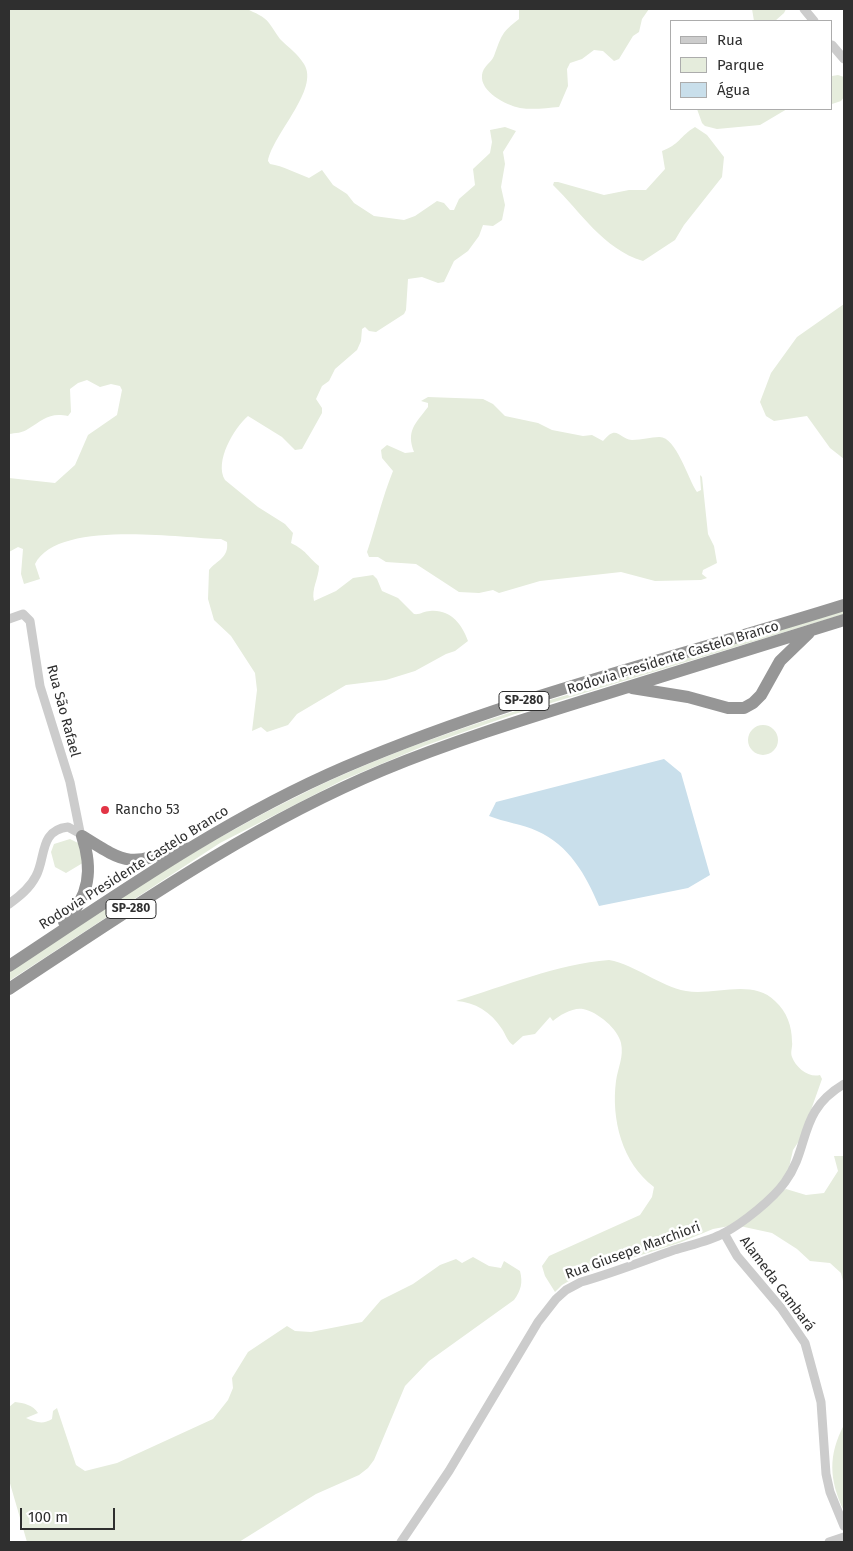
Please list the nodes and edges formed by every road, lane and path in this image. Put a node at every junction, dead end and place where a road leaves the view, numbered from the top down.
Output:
1 (804, 9) edge
2 (813, 20) edge
3 (833, 46) edge
4 (844, 58) edge
5 (844, 606) edge
6 (9, 619) edge
7 (844, 620) edge
8 (812, 630) junction
9 (628, 688) junction
10 (217, 831) junction
11 (81, 834) junction
12 (9, 904) edge
13 (30, 952) junction
14 (9, 966) edge
15 (9, 989) edge
16 (844, 1084) edge
17 (724, 1233) junction
18 (844, 1526) edge
19 (844, 1537) edge
20 (401, 1542) edge
21 (829, 1542) edge

1 - 2 street
3 - 4 street
5 - 10 highway, Rodovia Presidente Castelo Branco / SP-280
6 - 11 street, Rua São Rafael
7 - 8 highway, Rodovia Presidente Castelo Branco / SP-280
8 - 9 highway, Rodovia Presidente Castelo Branco / SP-280
8 - 9 highway
9 - 15 highway, Rodovia Presidente Castelo Branco / SP-280
10 - 11 highway
10 - 13 highway, Rodovia Presidente Castelo Branco / SP-280
11 - 12 street
11 - 13 highway
13 - 14 highway, Rodovia Presidente Castelo Branco / SP-280
16 - 17 street, Rua Giusepe Marchiori
17 - 18 street, Alameda Cambará
17 - 20 street, Rua Giusepe Marchiori
19 - 21 street

